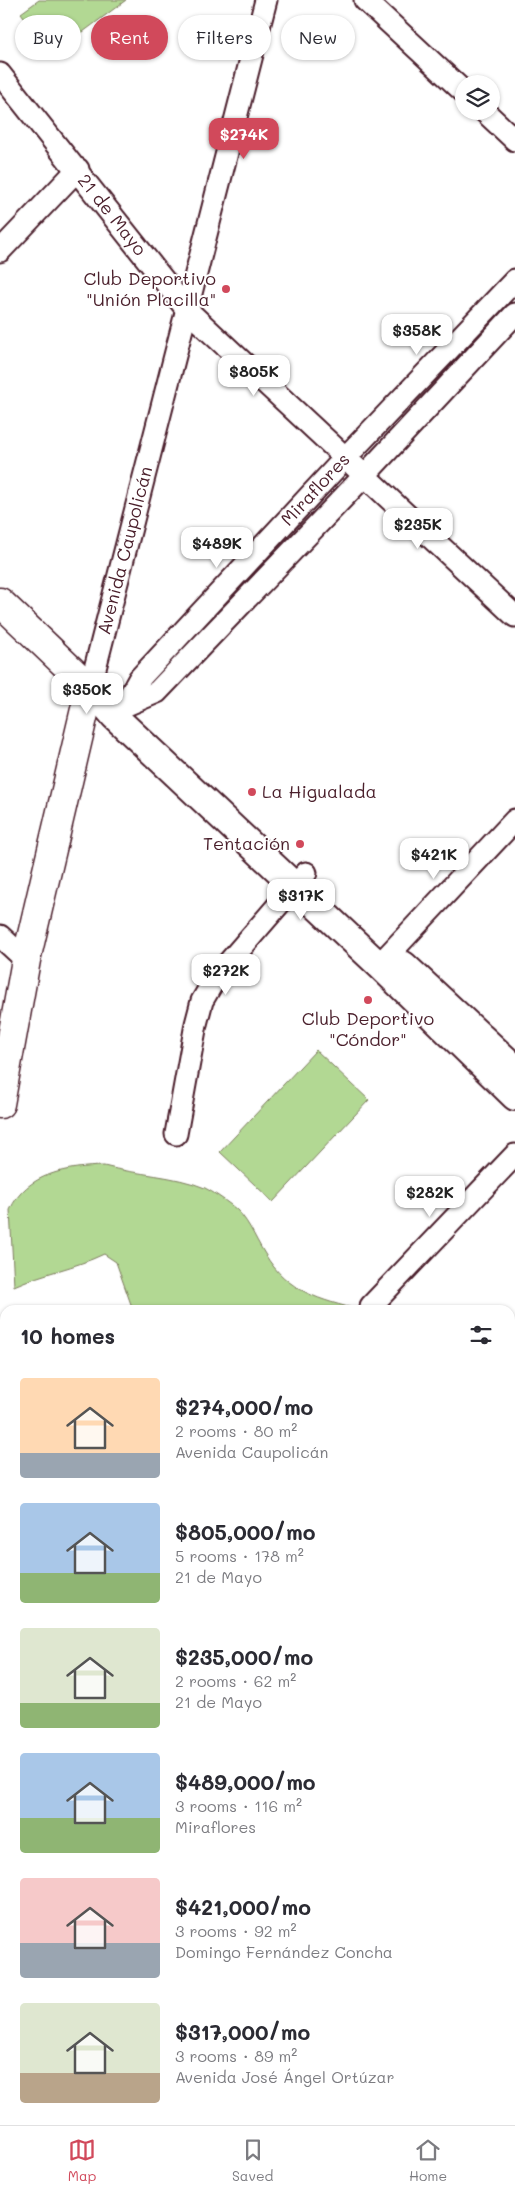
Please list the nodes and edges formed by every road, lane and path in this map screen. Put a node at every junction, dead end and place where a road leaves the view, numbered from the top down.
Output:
1 (266, 0) edge
2 (365, 0) edge
3 (0, 74) edge
4 (455, 84) edge
5 (494, 120) edge
6 (515, 140) edge
7 (78, 169) junction
8 (0, 250) edge
9 (515, 280) edge
10 (188, 311) junction
11 (515, 314) edge
12 (345, 458) junction
13 (364, 476) junction
14 (2, 609) edge
15 (515, 616) edge
16 (90, 688) junction
17 (119, 711) junction
18 (515, 820) edge
19 (300, 880) junction
20 (0, 936) edge
21 (385, 958) junction
22 (26, 960) junction
23 (515, 1068) edge
24 (515, 1097) edge
25 (0, 1104) edge
26 (176, 1134) dead end
27 (515, 1154) edge
28 (372, 1305) edge

1 - 10 street, Avenida Caupolicán
2 - 4 street
3 - 7 street, 21 de Mayo
5 - 6 street
7 - 8 street
7 - 10 street, 21 de Mayo
9 - 12 street, Miraflores
10 - 12 street, 21 de Mayo
10 - 16 street, Avenida Caupolicán
11 - 13 street, Miraflores
12 - 13 street, 21 de Mayo
12 - 17 street, Miraflores
13 - 15 street, 21 de Mayo
13 - 17 street, Miraflores
14 - 16 main road
16 - 17 street
16 - 22 main road, Avenida Caupolicán
17 - 19 street
18 - 21 street
19 - 21 street
19 - 26 street
20 - 22 street
21 - 23 street
21 - 24 street
22 - 25 main road, Avenida Caupolicán
27 - 28 street

